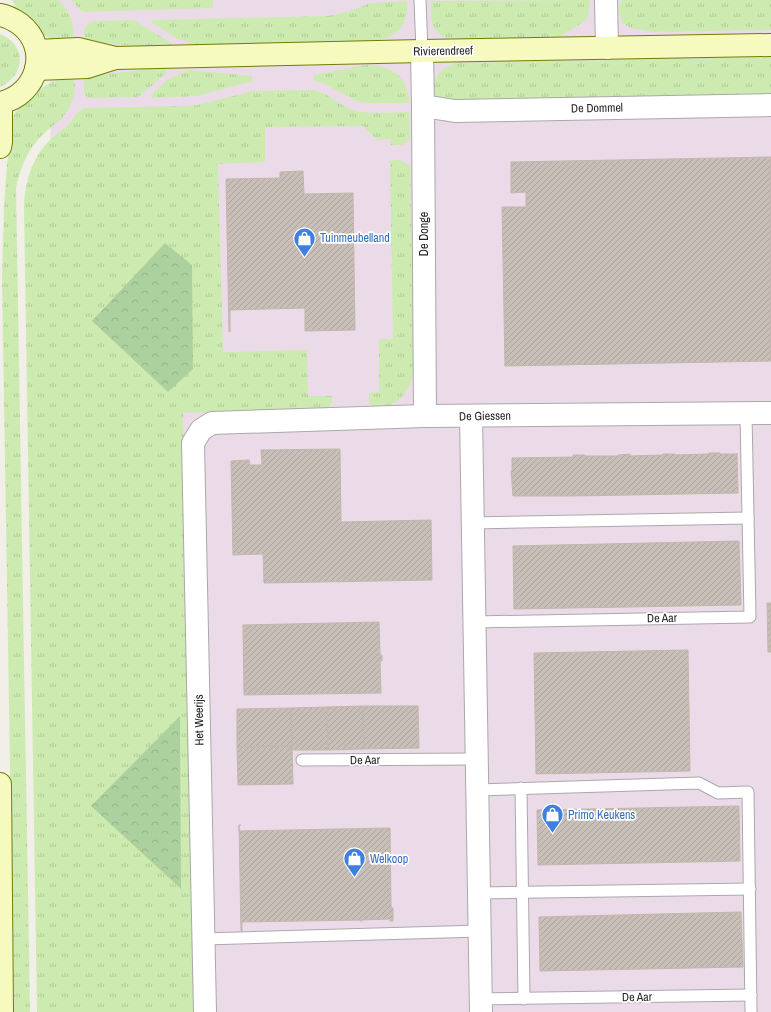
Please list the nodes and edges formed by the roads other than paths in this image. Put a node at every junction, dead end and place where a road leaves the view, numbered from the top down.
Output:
1 (420, 0) edge
2 (606, 0) edge
3 (1, 10) edge
4 (771, 46) edge
5 (607, 48) junction
6 (422, 51) junction
7 (37, 60) junction
8 (1, 103) edge
9 (771, 105) edge
10 (423, 106) junction
11 (0, 147) edge
12 (771, 413) edge
13 (746, 414) junction
14 (425, 416) junction
15 (471, 416) junction
16 (201, 430) joint
17 (748, 518) junction
18 (473, 523) junction
19 (474, 622) junction
20 (476, 759) junction
21 (302, 760) dead end
22 (0, 784) edge
23 (521, 788) junction
24 (477, 790) junction
25 (750, 889) junction
26 (522, 892) junction
27 (479, 893) junction
28 (480, 932) junction
29 (203, 939) junction
30 (751, 995) junction
31 (524, 999) junction
32 (480, 1006) edge
33 (2, 1012) edge
34 (205, 1012) edge
35 (752, 1012) edge

1 - 6 lane
2 - 5 street
3 - 7 main road
4 - 5 main road, Rivierendreef
5 - 6 main road, Rivierendreef
6 - 7 main road, Rivierendreef
6 - 10 street, De Donge
7 - 8 main road
8 - 11 main road
9 - 10 street, De Dommel
10 - 14 street, De Donge
12 - 13 street, De Giessen
13 - 15 street, De Giessen
13 - 17 lane, De Aar
14 - 15 street, De Giessen
14 - 16 street, De Giessen
15 - 18 street, De Aar
16 - 29 street, Het Weerijs
17 - 18 lane
17 - 19 lane, De Aar
18 - 19 street, De Aar
19 - 20 street, De Aar
20 - 21 lane, De Aar
20 - 24 street, De Aar
22 - 33 main road
23 - 24 lane
23 - 25 lane
23 - 26 lane
24 - 27 street, De Aar
25 - 26 lane
25 - 30 lane
26 - 27 lane
26 - 31 lane
27 - 28 street, De Aar
28 - 29 lane
28 - 32 street, De Aar
29 - 34 street, Het Weerijs
30 - 31 lane, De Aar
30 - 35 lane
31 - 32 lane, De Aar

